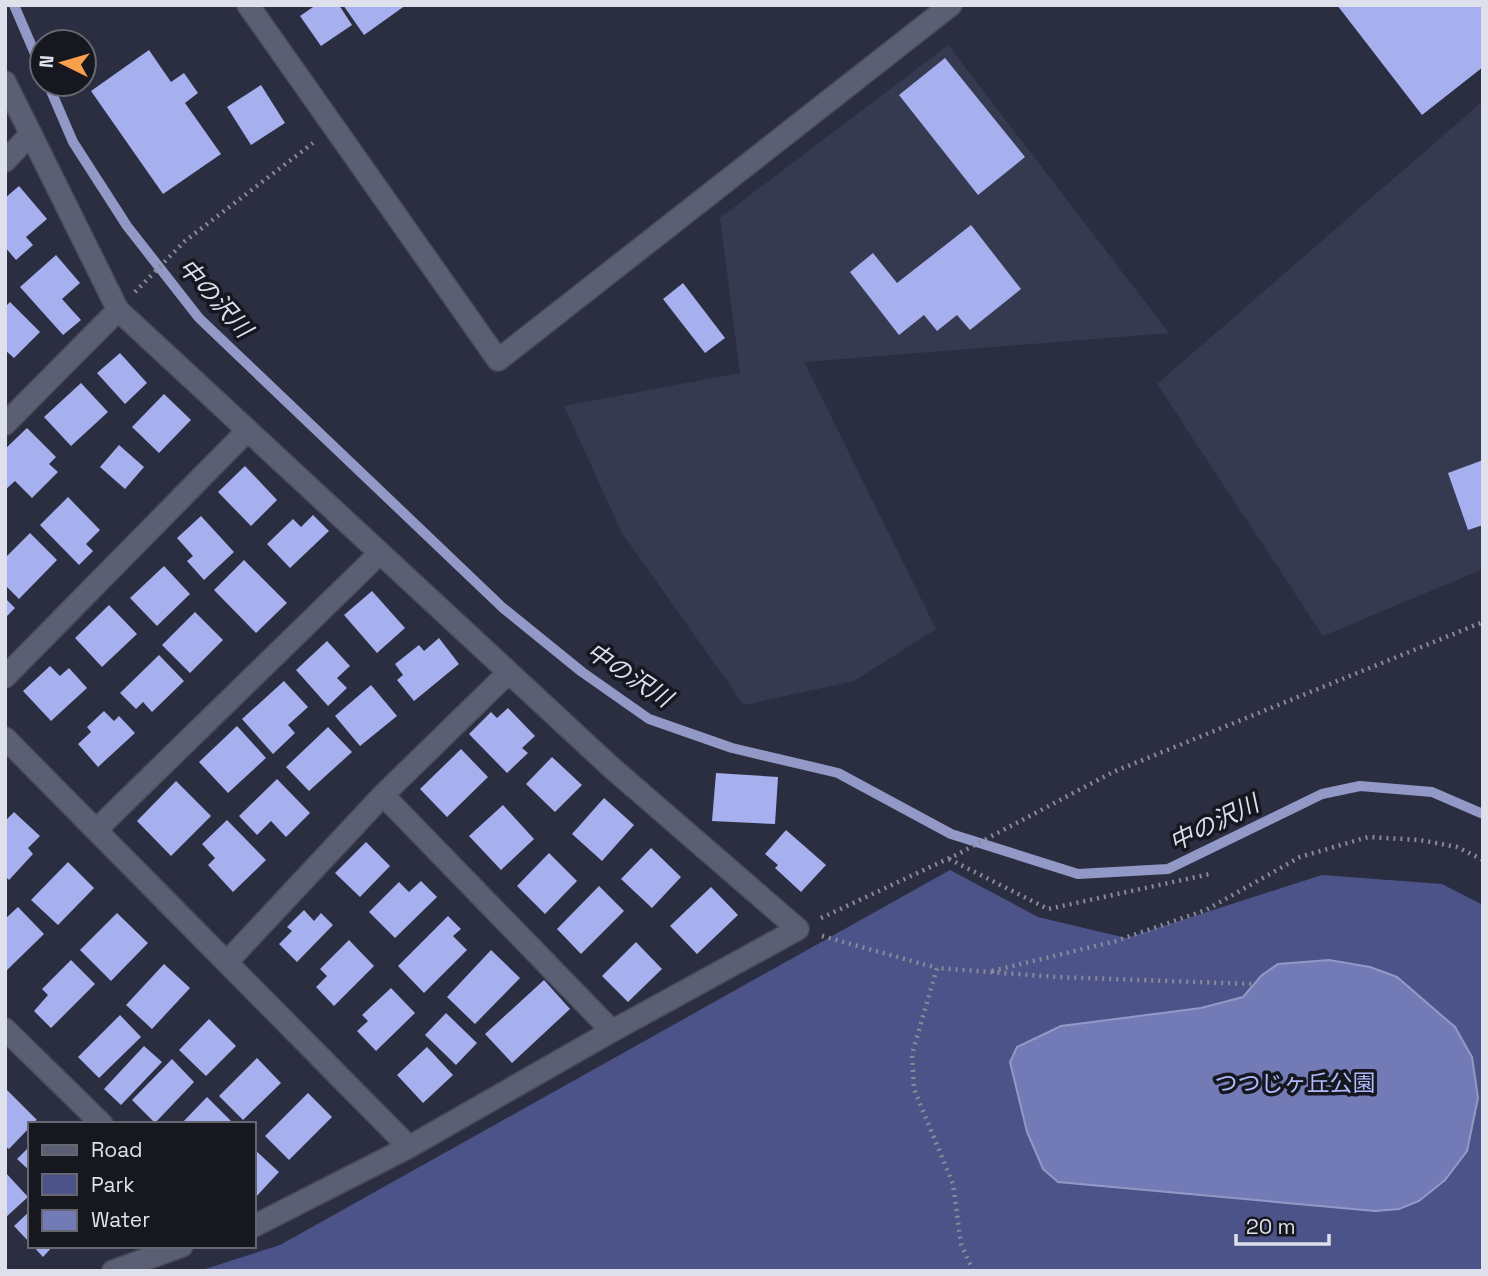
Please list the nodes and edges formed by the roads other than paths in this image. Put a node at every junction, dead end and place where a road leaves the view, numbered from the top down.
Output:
1 (248, 5) edge
2 (951, 5) edge
3 (5, 82) edge
4 (31, 134) junction
5 (5, 161) edge
6 (118, 310) junction
7 (5, 424) edge
8 (247, 431) junction
9 (379, 554) junction
10 (508, 673) junction
11 (5, 677) edge
12 (5, 738) edge
13 (383, 795) junction
14 (97, 829) junction
15 (227, 962) junction
16 (5, 1029) edge
17 (612, 1031) junction
18 (100, 1122) edge
19 (409, 1147) junction
20 (256, 1225) edge
21 (176, 1248) edge
22 (113, 1271) edge

1 - 2 street
3 - 4 street
4 - 5 street
4 - 6 street
6 - 7 street
6 - 8 street
8 - 9 street
8 - 11 street
9 - 10 street
9 - 14 street
10 - 13 street
10 - 17 street
12 - 14 street
13 - 15 street
13 - 17 street
14 - 15 street
15 - 19 street
16 - 18 street
17 - 19 street
19 - 20 street
21 - 22 street

